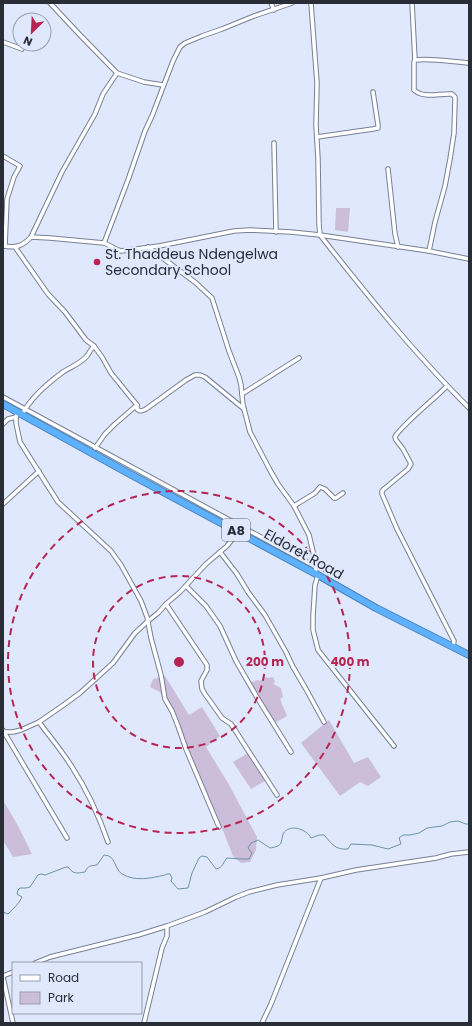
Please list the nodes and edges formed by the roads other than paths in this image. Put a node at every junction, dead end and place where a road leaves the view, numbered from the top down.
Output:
1 (50, 3) edge
2 (271, 3) edge
3 (292, 3) edge
4 (311, 3) edge
5 (412, 3) edge
6 (274, 10) junction
7 (415, 60) junction
8 (469, 63) edge
9 (117, 73) junction
10 (164, 85) junction
11 (373, 92) dead end
12 (317, 137) junction
13 (274, 143) dead end
14 (3, 156) edge
15 (388, 169) dead end
16 (276, 232) junction
17 (320, 235) junction
18 (30, 237) junction
19 (104, 243) junction
20 (4, 246) edge
21 (15, 247) junction
22 (148, 247) junction
23 (398, 247) junction
24 (429, 251) junction
25 (469, 259) edge
26 (94, 346) junction
27 (299, 358) dead end
28 (447, 386) junction
29 (242, 394) junction
30 (3, 397) edge
31 (3, 404) edge
32 (137, 405) junction
33 (469, 408) edge
34 (244, 409) junction
35 (20, 413) junction
36 (3, 424) edge
37 (96, 448) junction
38 (39, 471) junction
39 (343, 493) dead end
40 (3, 504) edge
41 (294, 506) junction
42 (238, 532) junction
43 (220, 552) junction
44 (317, 572) junction
45 (186, 586) junction
46 (166, 604) junction
47 (148, 621) junction
48 (453, 646) junction
49 (469, 655) edge
50 (39, 722) junction
51 (324, 722) dead end
52 (3, 731) edge
53 (394, 746) dead end
54 (291, 752) dead end
55 (277, 795) dead end
56 (219, 828) dead end
57 (67, 838) dead end
58 (108, 842) dead end
59 (469, 852) edge
60 (321, 878) junction
61 (167, 926) junction
62 (38, 962) edge
63 (12, 972) edge
64 (3, 977) edge
65 (12, 1023) edge
66 (144, 1023) edge
67 (262, 1023) edge

1 - 9 street
2 - 6 street
3 - 6 street
4 - 12 street
5 - 7 street
6 - 10 street
7 - 8 street
7 - 24 street
9 - 10 street
9 - 18 street
10 - 19 street
11 - 12 street
12 - 17 street
13 - 16 street
14 - 20 street
15 - 23 street
16 - 17 street
16 - 22 street
17 - 23 street
17 - 28 street
18 - 19 street
18 - 21 street
19 - 22 street
20 - 21 street
21 - 26 street
22 - 29 street
23 - 24 street
24 - 25 street
26 - 32 street
26 - 35 street
27 - 29 street
28 - 33 street
28 - 48 street
29 - 34 street
30 - 35 street
31 - 35 highway, Eldoret Road / A8
32 - 34 street
32 - 37 street
34 - 41 street
35 - 36 street
35 - 37 street
35 - 38 street
35 - 42 highway, Eldoret Road / A8
37 - 44 street
38 - 40 street
38 - 47 street
39 - 41 street
41 - 44 street
42 - 43 street
42 - 44 highway, Eldoret Road / A8
43 - 45 street
43 - 51 street
44 - 48 highway, Eldoret Road / A8
44 - 53 street
45 - 46 street
45 - 54 street
46 - 47 street
46 - 55 street
47 - 50 street
47 - 56 street
48 - 49 highway, Eldoret Road / A8
50 - 52 street
50 - 58 street
52 - 57 street
59 - 60 street
60 - 61 street
60 - 67 street
61 - 62 street
61 - 66 street
63 - 64 street
64 - 65 street

